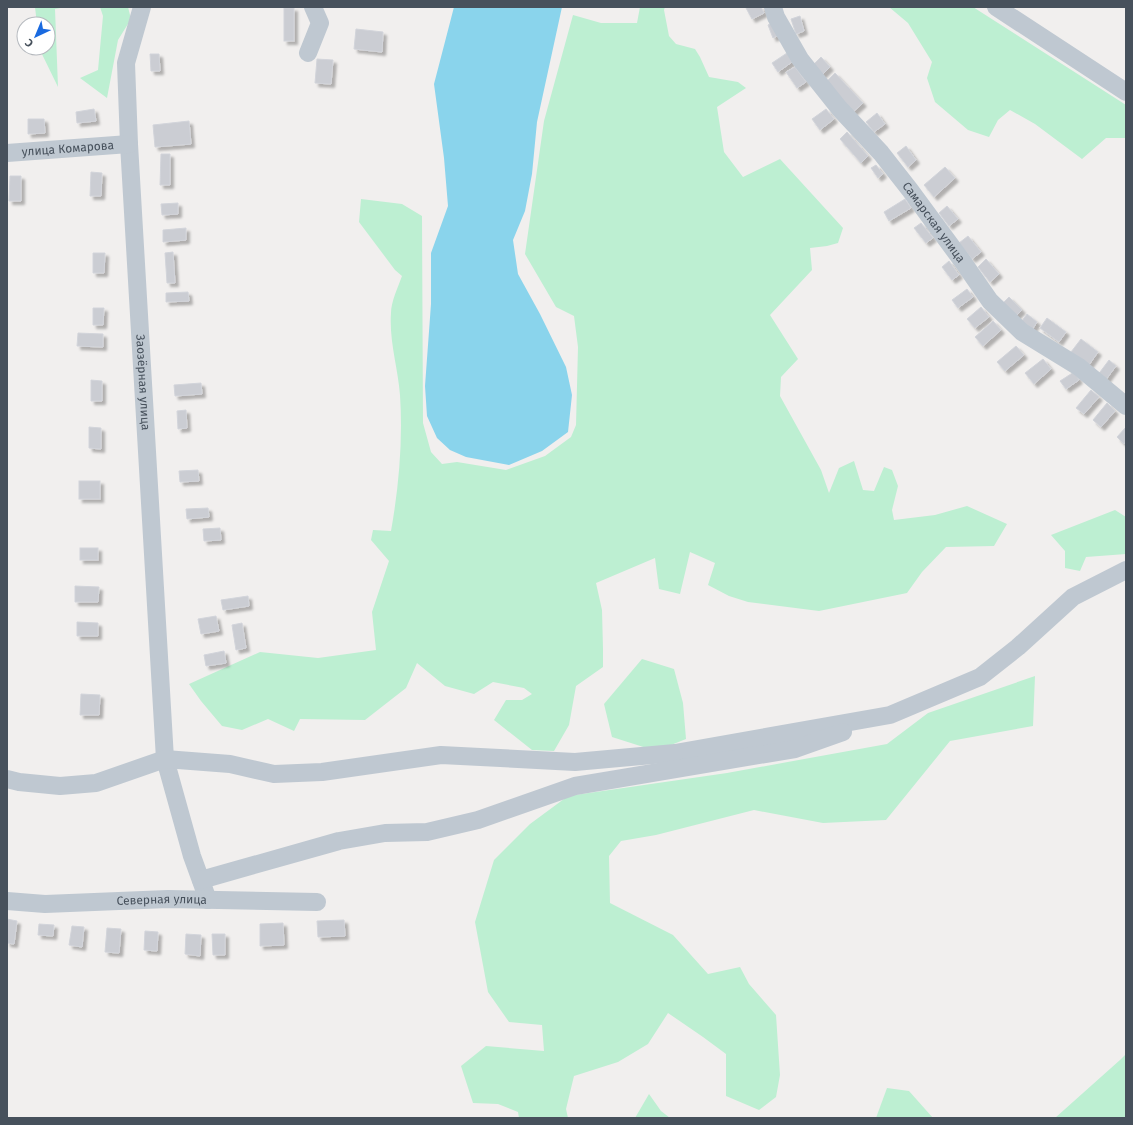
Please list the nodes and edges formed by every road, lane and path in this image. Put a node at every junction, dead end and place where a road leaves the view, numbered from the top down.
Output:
1 (142, 7) edge
2 (313, 7) edge
3 (773, 7) edge
4 (996, 7) edge
5 (308, 53) dead end
6 (1126, 92) edge
7 (129, 144) junction
8 (7, 154) edge
9 (1126, 406) edge
10 (1126, 570) edge
11 (890, 715) junction
12 (165, 759) junction
13 (7, 779) edge
14 (201, 880) junction
15 (208, 900) junction
16 (7, 901) edge
17 (317, 902) dead end

1 - 7 street, Заозёрная улица
2 - 5 street
3 - 9 street, Самарская улица
4 - 6 street
7 - 8 street, улица Комарова
7 - 12 street, Заозёрная улица
10 - 11 street
11 - 12 street
11 - 14 street
12 - 13 street
12 - 14 street, Заозёрная улица
14 - 15 street, Заозёрная улица
15 - 16 street, Северная улица
15 - 17 street, Северная улица

